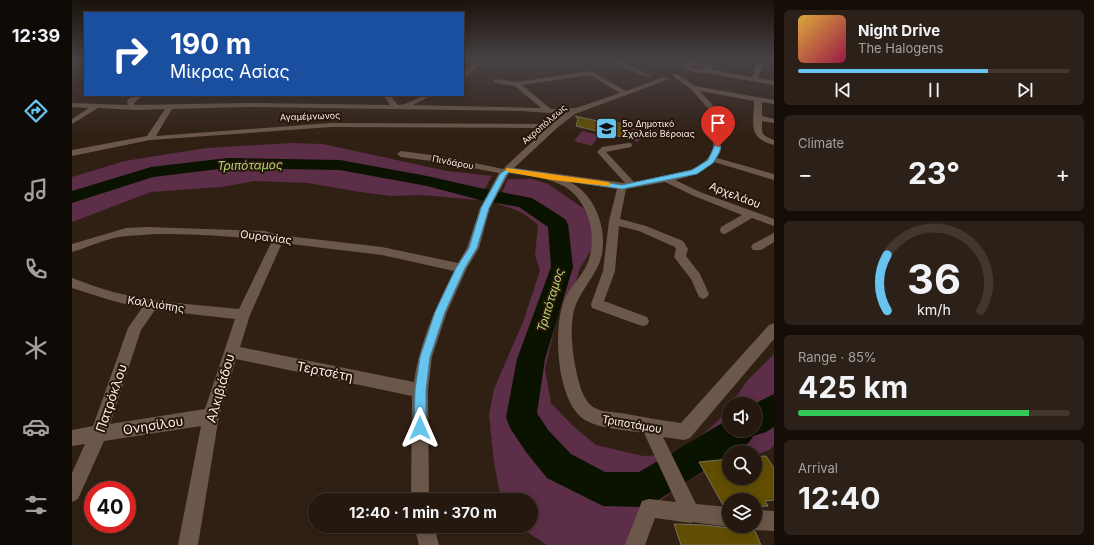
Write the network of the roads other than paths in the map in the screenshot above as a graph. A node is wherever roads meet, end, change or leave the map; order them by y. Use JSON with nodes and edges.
{"nodes":[{"id":1,"x":519,"y":85,"type":"edge"},
{"id":2,"x":612,"y":85,"type":"edge"},
{"id":3,"x":640,"y":85,"type":"edge"},
{"id":4,"x":687,"y":85,"type":"edge"},
{"id":5,"x":693,"y":88,"type":"junction"},
{"id":6,"x":625,"y":93,"type":"junction"},
{"id":7,"x":139,"y":96,"type":"edge"},
{"id":8,"x":253,"y":96,"type":"edge"},
{"id":9,"x":387,"y":96,"type":"edge"},
{"id":10,"x":427,"y":96,"type":"edge"},
{"id":11,"x":758,"y":100,"type":"junction"},
{"id":12,"x":774,"y":102,"type":"edge"},
{"id":13,"x":248,"y":105,"type":"junction"},
{"id":14,"x":73,"y":106,"type":"edge"},
{"id":15,"x":95,"y":107,"type":"junction"},
{"id":16,"x":170,"y":107,"type":"junction"},
{"id":17,"x":405,"y":107,"type":"junction"},
{"id":18,"x":137,"y":108,"type":"junction"},
{"id":19,"x":394,"y":109,"type":"junction"},
{"id":20,"x":576,"y":110,"type":"junction"},
{"id":21,"x":550,"y":114,"type":"junction"},
{"id":22,"x":759,"y":118,"type":"junction"},
{"id":23,"x":774,"y":121,"type":"edge"},
{"id":24,"x":72,"y":122,"type":"edge"},
{"id":25,"x":558,"y":123,"type":"junction"},
{"id":26,"x":150,"y":138,"type":"junction"},
{"id":27,"x":774,"y":143,"type":"edge"},
{"id":28,"x":628,"y":145,"type":"dead end"},
{"id":29,"x":72,"y":154,"type":"edge"},
{"id":30,"x":401,"y":154,"type":"dead end"},
{"id":31,"x":712,"y":159,"type":"junction"},
{"id":32,"x":774,"y":166,"type":"edge"},
{"id":33,"x":505,"y":172,"type":"junction"},
{"id":34,"x":773,"y":177,"type":"edge"},
{"id":35,"x":552,"y":178,"type":"junction"},
{"id":36,"x":667,"y":179,"type":"junction"},
{"id":37,"x":627,"y":186,"type":"junction"},
{"id":38,"x":751,"y":214,"type":"junction"},
{"id":39,"x":614,"y":221,"type":"junction"},
{"id":40,"x":774,"y":223,"type":"edge"},
{"id":41,"x":725,"y":230,"type":"dead end"},
{"id":42,"x":774,"y":237,"type":"edge"},
{"id":43,"x":278,"y":239,"type":"junction"},
{"id":44,"x":757,"y":247,"type":"dead end"},
{"id":45,"x":72,"y":248,"type":"edge"},
{"id":46,"x":461,"y":268,"type":"junction"},
{"id":47,"x":72,"y":283,"type":"edge"},
{"id":48,"x":703,"y":294,"type":"dead end"},
{"id":49,"x":151,"y":305,"type":"junction"},
{"id":50,"x":243,"y":315,"type":"junction"},
{"id":51,"x":642,"y":321,"type":"dead end"},
{"id":52,"x":774,"y":329,"type":"edge"},
{"id":53,"x":230,"y":352,"type":"junction"},
{"id":54,"x":420,"y":390,"type":"junction"},
{"id":55,"x":211,"y":416,"type":"junction"},
{"id":56,"x":650,"y":427,"type":"junction"},
{"id":57,"x":99,"y":433,"type":"junction"},
{"id":58,"x":72,"y":438,"type":"edge"},
{"id":59,"x":72,"y":493,"type":"edge"},
{"id":60,"x":420,"y":493,"type":"edge"},
{"id":61,"x":691,"y":514,"type":"junction"},
{"id":62,"x":722,"y":516,"type":"edge"},
{"id":63,"x":762,"y":520,"type":"edge"},
{"id":64,"x":774,"y":521,"type":"edge"},
{"id":65,"x":426,"y":533,"type":"edge"},
{"id":66,"x":188,"y":545,"type":"edge"},
{"id":67,"x":429,"y":545,"type":"edge"},
{"id":68,"x":635,"y":545,"type":"edge"}],
"edges":[{"from":1,"to":21,"type":"street"},
{"from":2,"to":6,"type":"street"},
{"from":3,"to":6,"type":"street","name":"Ακροπόλεως"},
{"from":4,"to":5,"type":"street"},
{"from":5,"to":11,"type":"street"},
{"from":5,"to":31,"type":"street"},
{"from":6,"to":20,"type":"street","name":"Ακροπόλεως"},
{"from":7,"to":18,"type":"street"},
{"from":8,"to":13,"type":"street"},
{"from":9,"to":19,"type":"street"},
{"from":10,"to":17,"type":"street"},
{"from":11,"to":12,"type":"street"},
{"from":11,"to":22,"type":"street"},
{"from":13,"to":16,"type":"street"},
{"from":13,"to":19,"type":"street"},
{"from":14,"to":15,"type":"street"},
{"from":15,"to":18,"type":"street"},
{"from":15,"to":24,"type":"street"},
{"from":16,"to":18,"type":"street"},
{"from":16,"to":26,"type":"street"},
{"from":17,"to":19,"type":"street"},
{"from":17,"to":21,"type":"street"},
{"from":20,"to":21,"type":"street"},
{"from":20,"to":25,"type":"street","name":"Ακροπόλεως"},
{"from":21,"to":25,"type":"street"},
{"from":21,"to":25,"type":"street"},
{"from":22,"to":23,"type":"street"},
{"from":22,"to":27,"type":"street"},
{"from":25,"to":26,"type":"street","name":"Αγαμέμνωνος"},
{"from":25,"to":33,"type":"street","name":"Ακροπόλεως"},
{"from":26,"to":29,"type":"street","name":"Αγαμέμνωνος"},
{"from":28,"to":37,"type":"street"},
{"from":30,"to":33,"type":"street","name":"Πινδάρου"},
{"from":31,"to":34,"type":"street"},
{"from":31,"to":36,"type":"street"},
{"from":32,"to":34,"type":"street"},
{"from":33,"to":35,"type":"street","name":"Πινδάρου"},
{"from":33,"to":46,"type":"street","name":"Ακροπόλεως"},
{"from":35,"to":37,"type":"street"},
{"from":35,"to":56,"type":"street","name":"Τριποτάμου"},
{"from":36,"to":37,"type":"street"},
{"from":36,"to":38,"type":"street","name":"Αρχελάου"},
{"from":37,"to":39,"type":"street"},
{"from":38,"to":40,"type":"street","name":"Αρχελάου"},
{"from":38,"to":41,"type":"street"},
{"from":39,"to":48,"type":"street"},
{"from":39,"to":51,"type":"street"},
{"from":42,"to":44,"type":"street"},
{"from":43,"to":45,"type":"street","name":"Ουρανίας"},
{"from":43,"to":46,"type":"street","name":"Ουρανίας"},
{"from":43,"to":50,"type":"street","name":"Αλκιβιάδου"},
{"from":46,"to":54,"type":"street","name":"Ακροπόλεως"},
{"from":47,"to":49,"type":"street","name":"Καλλιόπης"},
{"from":49,"to":50,"type":"street","name":"Καλλιόπης"},
{"from":49,"to":57,"type":"street","name":"Πατρόκλου"},
{"from":50,"to":53,"type":"street","name":"Αλκιβιάδου"},
{"from":52,"to":56,"type":"street","name":"Τριποτάμου"},
{"from":53,"to":54,"type":"street","name":"Τερτσέτη"},
{"from":53,"to":55,"type":"street","name":"Αλκιβιάδου"},
{"from":54,"to":60,"type":"street","name":"Ακροπόλεως"},
{"from":55,"to":57,"type":"street","name":"Ονησίλου"},
{"from":55,"to":66,"type":"street","name":"Αλκιβιάδου"},
{"from":56,"to":61,"type":"street"},
{"from":57,"to":58,"type":"street","name":"Ονησίλου"},
{"from":57,"to":59,"type":"street","name":"Πατρόκλου"},
{"from":61,"to":62,"type":"street"},
{"from":61,"to":68,"type":"street"},
{"from":63,"to":64,"type":"street"},
{"from":65,"to":67,"type":"street"}]}
